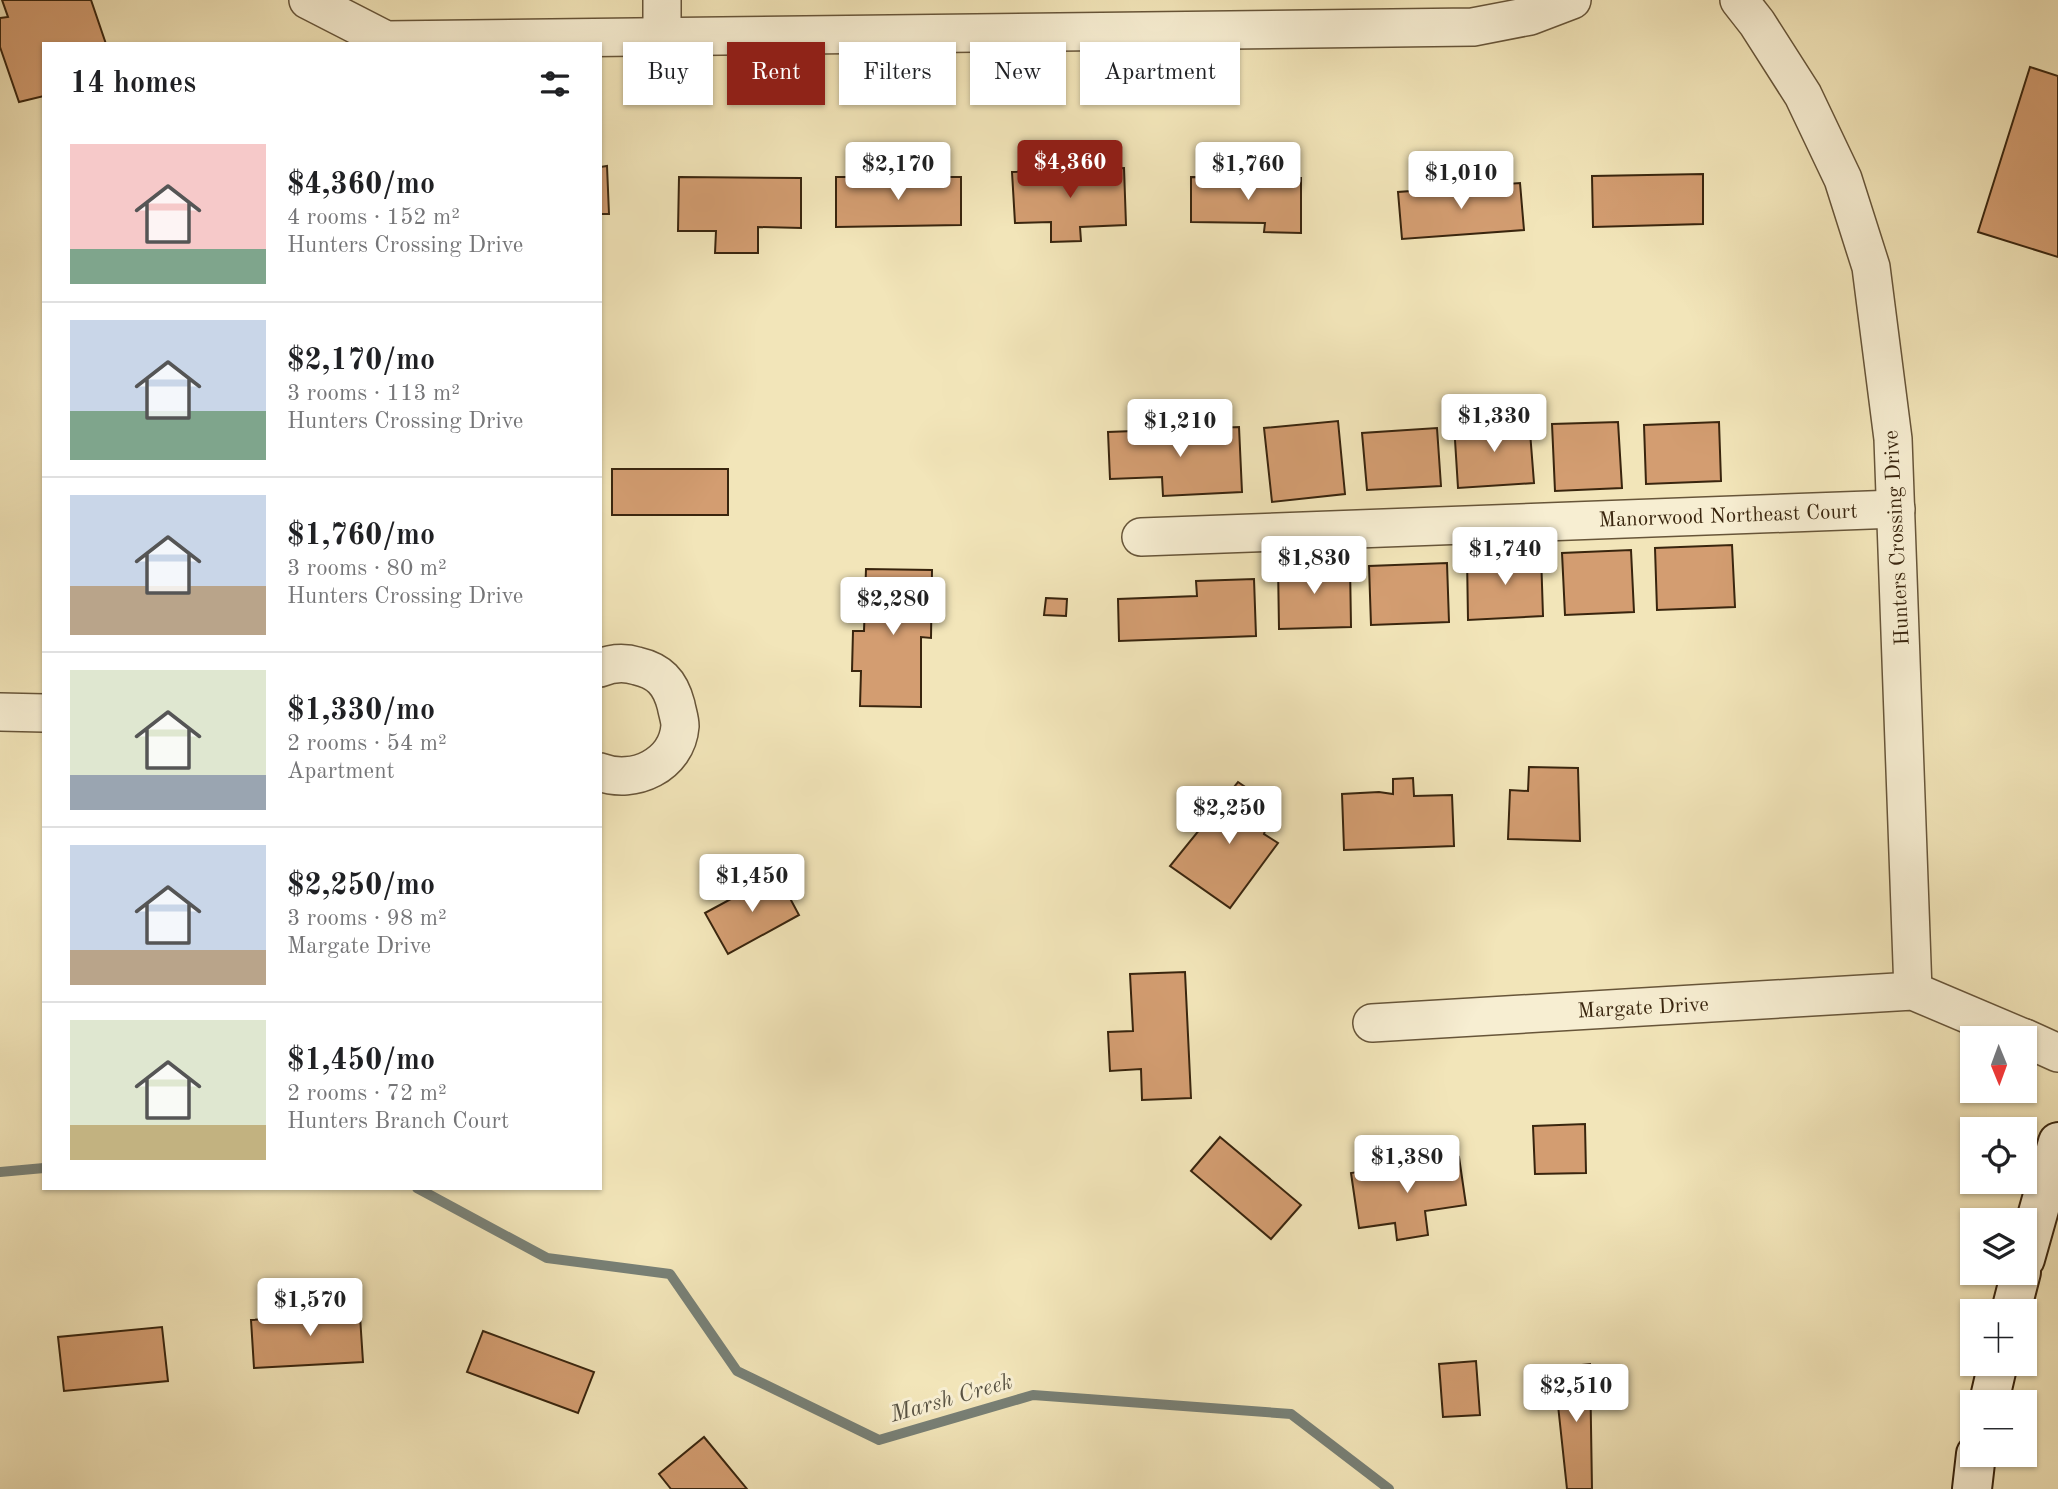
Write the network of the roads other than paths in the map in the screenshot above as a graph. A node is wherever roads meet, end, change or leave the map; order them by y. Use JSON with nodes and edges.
{"nodes":[{"id":1,"x":308,"y":0,"type":"edge"},
{"id":2,"x":662,"y":0,"type":"edge"},
{"id":3,"x":1572,"y":0,"type":"edge"},
{"id":4,"x":1739,"y":0,"type":"edge"},
{"id":5,"x":662,"y":37,"type":"junction"},
{"id":6,"x":1896,"y":509,"type":"junction"},
{"id":7,"x":1141,"y":537,"type":"dead end"},
{"id":8,"x":602,"y":667,"type":"edge"},
{"id":9,"x":0,"y":712,"type":"edge"},
{"id":10,"x":42,"y":713,"type":"edge"},
{"id":11,"x":602,"y":773,"type":"edge"},
{"id":12,"x":1913,"y":990,"type":"junction"},
{"id":13,"x":1372,"y":1023,"type":"dead end"},
{"id":14,"x":1996,"y":1026,"type":"edge"},
{"id":15,"x":2037,"y":1043,"type":"edge"},
{"id":16,"x":2058,"y":1052,"type":"edge"},
{"id":17,"x":2058,"y":1142,"type":"edge"},
{"id":18,"x":2037,"y":1216,"type":"edge"},
{"id":19,"x":1975,"y":1467,"type":"edge"},
{"id":20,"x":1972,"y":1489,"type":"edge"}],
"edges":[{"from":1,"to":5,"type":"street"},
{"from":2,"to":5,"type":"street"},
{"from":3,"to":5,"type":"street"},
{"from":4,"to":6,"type":"street","name":"Hunters Crossing Drive"},
{"from":6,"to":7,"type":"street","name":"Manorwood Northeast Court"},
{"from":6,"to":12,"type":"street","name":"Hunters Crossing Drive"},
{"from":8,"to":11,"type":"street"},
{"from":9,"to":10,"type":"street"},
{"from":12,"to":13,"type":"street","name":"Margate Drive"},
{"from":12,"to":14,"type":"street"},
{"from":15,"to":16,"type":"street"},
{"from":17,"to":18,"type":"street"},
{"from":19,"to":20,"type":"street"}]}
